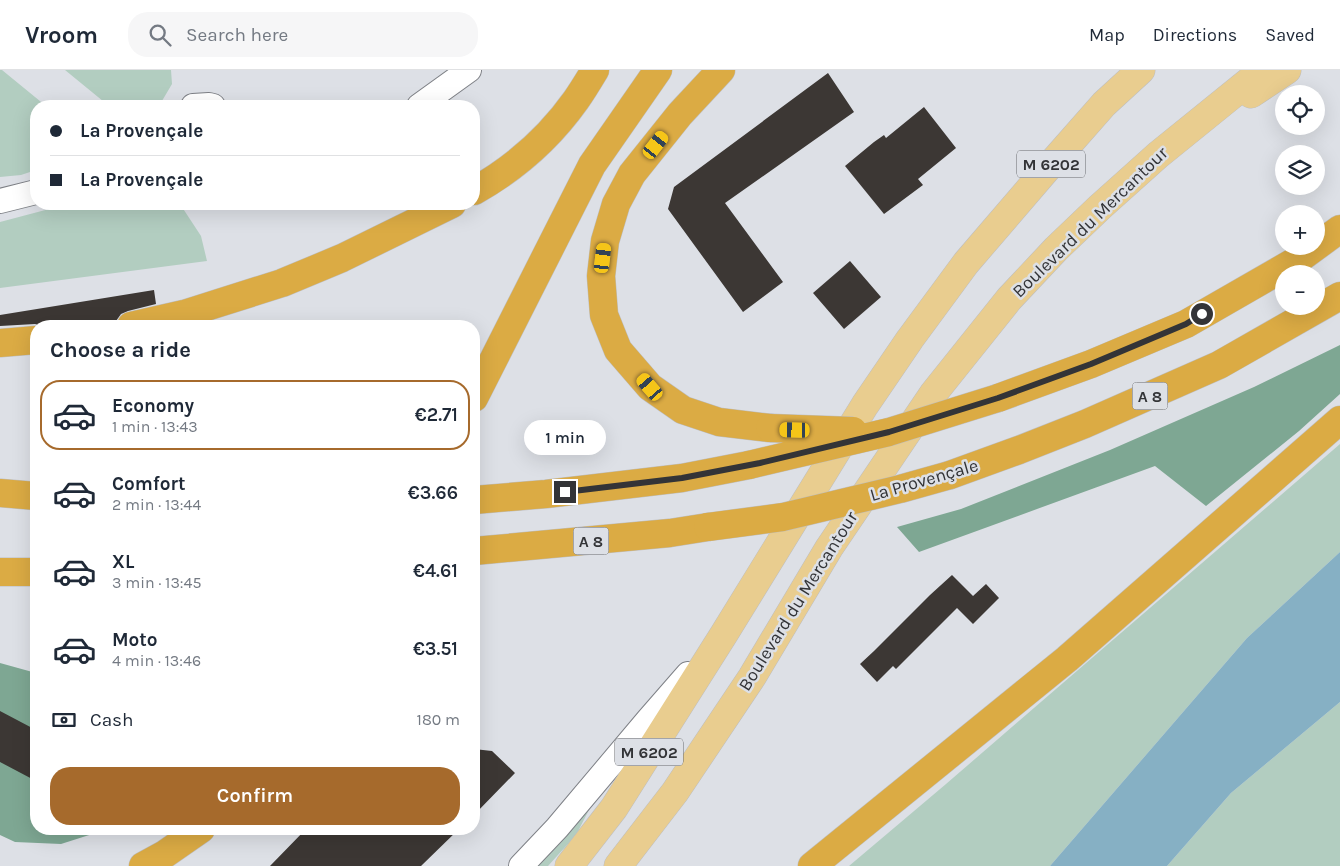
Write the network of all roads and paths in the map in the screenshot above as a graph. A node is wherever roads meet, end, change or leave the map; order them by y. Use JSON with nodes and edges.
{"nodes":[{"id":1,"x":469,"y":70,"type":"edge"},
{"id":2,"x":595,"y":70,"type":"edge"},
{"id":3,"x":658,"y":70,"type":"edge"},
{"id":4,"x":721,"y":70,"type":"edge"},
{"id":5,"x":1140,"y":70,"type":"edge"},
{"id":6,"x":1263,"y":70,"type":"edge"},
{"id":7,"x":1288,"y":70,"type":"edge"},
{"id":8,"x":428,"y":100,"type":"edge"},
{"id":9,"x":1158,"y":155,"type":"junction"},
{"id":10,"x":480,"y":187,"type":"edge"},
{"id":11,"x":30,"y":194,"type":"edge"},
{"id":12,"x":0,"y":201,"type":"edge"},
{"id":13,"x":440,"y":210,"type":"edge"},
{"id":14,"x":1340,"y":229,"type":"edge"},
{"id":15,"x":1340,"y":296,"type":"edge"},
{"id":16,"x":158,"y":320,"type":"edge"},
{"id":17,"x":30,"y":340,"type":"edge"},
{"id":18,"x":0,"y":343,"type":"edge"},
{"id":19,"x":480,"y":386,"type":"edge"},
{"id":20,"x":1340,"y":420,"type":"edge"},
{"id":21,"x":889,"y":432,"type":"junction"},
{"id":22,"x":0,"y":493,"type":"edge"},
{"id":23,"x":30,"y":496,"type":"edge"},
{"id":24,"x":480,"y":500,"type":"edge"},
{"id":25,"x":480,"y":550,"type":"edge"},
{"id":26,"x":0,"y":572,"type":"edge"},
{"id":27,"x":30,"y":572,"type":"edge"},
{"id":28,"x":724,"y":634,"type":"junction"},
{"id":29,"x":192,"y":835,"type":"edge"},
{"id":30,"x":143,"y":866,"type":"edge"},
{"id":31,"x":521,"y":866,"type":"edge"},
{"id":32,"x":569,"y":866,"type":"edge"},
{"id":33,"x":618,"y":866,"type":"edge"},
{"id":34,"x":812,"y":866,"type":"edge"}],
"edges":[{"from":1,"to":8,"type":"street"},
{"from":2,"to":10,"type":"highway"},
{"from":3,"to":19,"type":"highway"},
{"from":4,"to":21,"type":"highway","bridge":true},
{"from":5,"to":28,"type":"main road","number":"M 6202"},
{"from":6,"to":9,"type":"main road","name":"Boulevard du Mercantour","number":"M 6202"},
{"from":7,"to":9,"type":"main road","number":"M 6202"},
{"from":9,"to":33,"type":"main road","name":"Boulevard du Mercantour","number":"M 6202"},
{"from":11,"to":12,"type":"street"},
{"from":13,"to":16,"type":"highway"},
{"from":14,"to":21,"type":"highway","bridge":true},
{"from":15,"to":25,"type":"highway","name":"La Provençale","number":"A 8","bridge":true},
{"from":17,"to":18,"type":"highway"},
{"from":20,"to":34,"type":"highway"},
{"from":21,"to":24,"type":"highway","bridge":true},
{"from":22,"to":23,"type":"highway"},
{"from":26,"to":27,"type":"highway"},
{"from":28,"to":31,"type":"street"},
{"from":28,"to":32,"type":"main road","number":"M 6202"},
{"from":29,"to":30,"type":"highway"}]}
